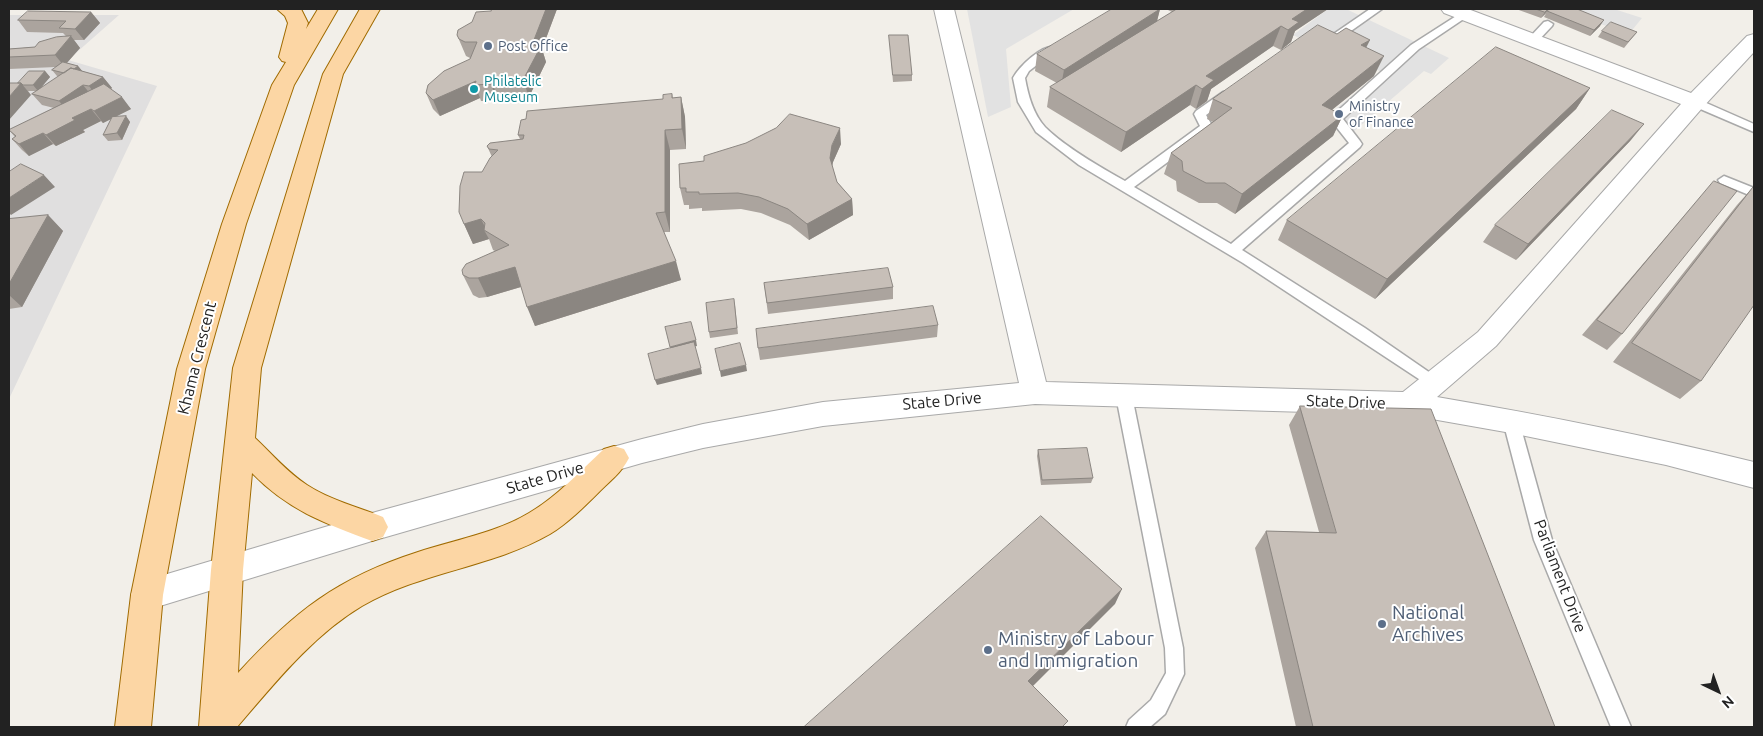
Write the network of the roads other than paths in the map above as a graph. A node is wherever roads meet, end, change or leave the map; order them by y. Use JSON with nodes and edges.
{"nodes":[{"id":1,"x":287,"y":9,"type":"edge"},
{"id":2,"x":328,"y":9,"type":"edge"},
{"id":3,"x":370,"y":9,"type":"edge"},
{"id":4,"x":944,"y":9,"type":"edge"},
{"id":5,"x":1377,"y":9,"type":"edge"},
{"id":6,"x":1457,"y":11,"type":"edge"},
{"id":7,"x":1548,"y":24,"type":"dead end"},
{"id":8,"x":1320,"y":35,"type":"edge"},
{"id":9,"x":1533,"y":40,"type":"junction"},
{"id":10,"x":1754,"y":40,"type":"edge"},
{"id":11,"x":1065,"y":42,"type":"edge"},
{"id":12,"x":283,"y":85,"type":"junction"},
{"id":13,"x":1240,"y":86,"type":"edge"},
{"id":14,"x":1695,"y":102,"type":"junction"},
{"id":15,"x":1754,"y":128,"type":"edge"},
{"id":16,"x":1724,"y":180,"type":"dead end"},
{"id":17,"x":1125,"y":187,"type":"junction"},
{"id":18,"x":1754,"y":193,"type":"edge"},
{"id":19,"x":1232,"y":251,"type":"junction"},
{"id":20,"x":1434,"y":383,"type":"junction"},
{"id":21,"x":1035,"y":392,"type":"junction"},
{"id":22,"x":1124,"y":396,"type":"junction"},
{"id":23,"x":1409,"y":404,"type":"junction"},
{"id":24,"x":1511,"y":421,"type":"junction"},
{"id":25,"x":239,"y":441,"type":"junction"},
{"id":26,"x":614,"y":458,"type":"junction"},
{"id":27,"x":1754,"y":475,"type":"edge"},
{"id":28,"x":372,"y":527,"type":"junction"},
{"id":29,"x":227,"y":570,"type":"junction"},
{"id":30,"x":147,"y":595,"type":"junction"},
{"id":31,"x":217,"y":725,"type":"edge"},
{"id":32,"x":133,"y":727,"type":"edge"},
{"id":33,"x":1136,"y":727,"type":"edge"},
{"id":34,"x":1621,"y":727,"type":"edge"}],
"edges":[{"from":1,"to":12,"type":"main road"},
{"from":2,"to":12,"type":"main road","name":"Khama Crescent"},
{"from":3,"to":25,"type":"main road"},
{"from":4,"to":21,"type":"street"},
{"from":5,"to":8,"type":"lane"},
{"from":6,"to":9,"type":"street"},
{"from":6,"to":19,"type":"lane"},
{"from":7,"to":9,"type":"lane"},
{"from":9,"to":14,"type":"street"},
{"from":10,"to":14,"type":"street"},
{"from":11,"to":17,"type":"lane"},
{"from":12,"to":30,"type":"main road","name":"Khama Crescent"},
{"from":13,"to":17,"type":"lane"},
{"from":14,"to":15,"type":"lane"},
{"from":14,"to":20,"type":"street"},
{"from":16,"to":18,"type":"lane"},
{"from":17,"to":19,"type":"lane"},
{"from":19,"to":20,"type":"lane"},
{"from":20,"to":23,"type":"street"},
{"from":21,"to":22,"type":"street","name":"State Drive"},
{"from":21,"to":26,"type":"street","name":"State Drive"},
{"from":22,"to":23,"type":"street","name":"State Drive"},
{"from":22,"to":33,"type":"lane"},
{"from":23,"to":24,"type":"street","name":"State Drive"},
{"from":24,"to":27,"type":"street","name":"State Drive"},
{"from":24,"to":34,"type":"lane","name":"Parliament Drive"},
{"from":25,"to":28,"type":"main road"},
{"from":25,"to":29,"type":"main road"},
{"from":26,"to":28,"type":"street","name":"State Drive"},
{"from":26,"to":31,"type":"main road"},
{"from":28,"to":29,"type":"street","name":"State Drive"},
{"from":29,"to":30,"type":"street","name":"State Drive"},
{"from":29,"to":31,"type":"main road"},
{"from":30,"to":32,"type":"main road","name":"Khama Crescent"}]}
